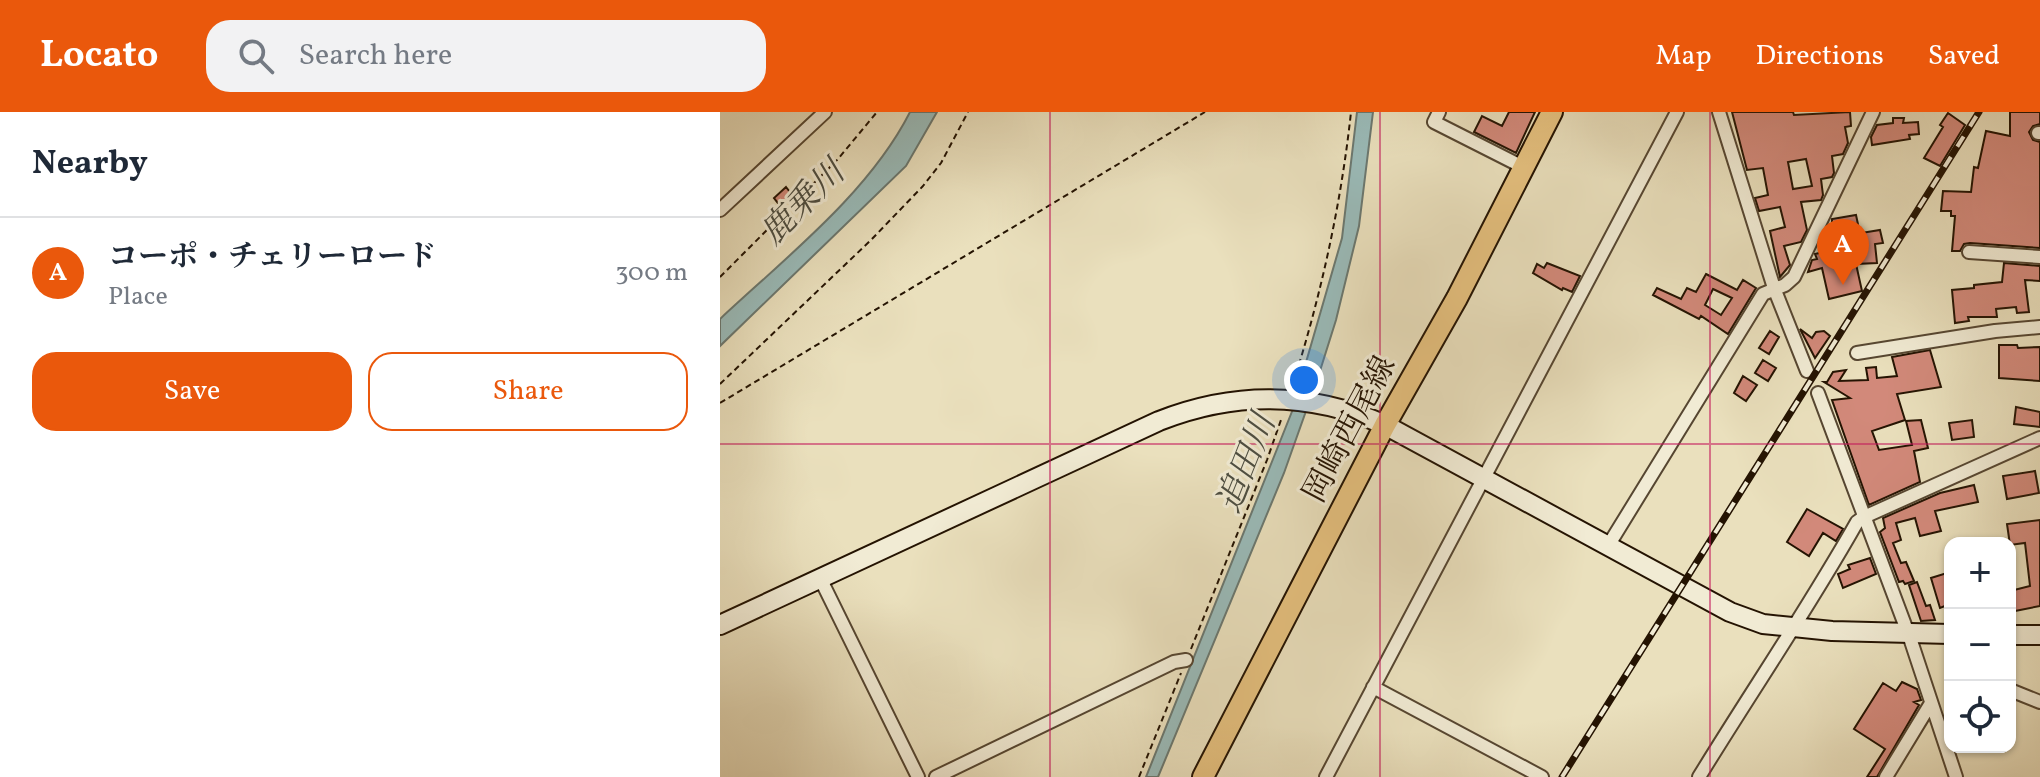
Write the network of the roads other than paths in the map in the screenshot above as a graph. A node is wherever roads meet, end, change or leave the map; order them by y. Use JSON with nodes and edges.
{"nodes":[{"id":1,"x":825,"y":112,"type":"edge"},
{"id":2,"x":1439,"y":112,"type":"edge"},
{"id":3,"x":1552,"y":112,"type":"edge"},
{"id":4,"x":1677,"y":112,"type":"edge"},
{"id":5,"x":1719,"y":112,"type":"edge"},
{"id":6,"x":1873,"y":112,"type":"edge"},
{"id":7,"x":1523,"y":167,"type":"junction"},
{"id":8,"x":720,"y":210,"type":"edge"},
{"id":9,"x":1969,"y":252,"type":"dead end"},
{"id":10,"x":2040,"y":257,"type":"edge"},
{"id":11,"x":1774,"y":288,"type":"junction"},
{"id":12,"x":2040,"y":327,"type":"edge"},
{"id":13,"x":1857,"y":353,"type":"dead end"},
{"id":14,"x":1807,"y":371,"type":"dead end"},
{"id":15,"x":1818,"y":393,"type":"dead end"},
{"id":16,"x":1385,"y":425,"type":"junction"},
{"id":17,"x":2040,"y":438,"type":"edge"},
{"id":18,"x":1483,"y":479,"type":"junction"},
{"id":19,"x":1864,"y":517,"type":"junction"},
{"id":20,"x":1608,"y":546,"type":"junction"},
{"id":21,"x":820,"y":578,"type":"junction"},
{"id":22,"x":720,"y":625,"type":"edge"},
{"id":23,"x":1792,"y":628,"type":"junction"},
{"id":24,"x":1907,"y":633,"type":"junction"},
{"id":25,"x":1944,"y":634,"type":"edge"},
{"id":26,"x":2016,"y":635,"type":"edge"},
{"id":27,"x":2040,"y":635,"type":"edge"},
{"id":28,"x":1186,"y":660,"type":"road end"},
{"id":29,"x":1373,"y":687,"type":"junction"},
{"id":30,"x":2016,"y":692,"type":"edge"},
{"id":31,"x":2040,"y":702,"type":"edge"},
{"id":32,"x":1931,"y":703,"type":"junction"},
{"id":33,"x":918,"y":777,"type":"edge"},
{"id":34,"x":936,"y":777,"type":"edge"},
{"id":35,"x":1203,"y":777,"type":"edge"},
{"id":36,"x":1326,"y":777,"type":"edge"},
{"id":37,"x":1542,"y":777,"type":"edge"},
{"id":38,"x":1699,"y":777,"type":"edge"},
{"id":39,"x":1886,"y":777,"type":"edge"},
{"id":40,"x":1956,"y":777,"type":"edge"}],
"edges":[{"from":1,"to":8,"type":"street"},
{"from":2,"to":7,"type":"street"},
{"from":3,"to":7,"type":"main road","name":"岡崎西尾線"},
{"from":4,"to":18,"type":"street"},
{"from":5,"to":11,"type":"street"},
{"from":6,"to":11,"type":"street"},
{"from":7,"to":16,"type":"main road","name":"岡崎西尾線"},
{"from":9,"to":10,"type":"street"},
{"from":11,"to":14,"type":"street"},
{"from":11,"to":20,"type":"street"},
{"from":12,"to":13,"type":"street"},
{"from":15,"to":19,"type":"street"},
{"from":16,"to":18,"type":"street"},
{"from":16,"to":21,"type":"street"},
{"from":16,"to":35,"type":"main road","name":"岡崎西尾線"},
{"from":17,"to":19,"type":"street"},
{"from":18,"to":20,"type":"street"},
{"from":18,"to":29,"type":"street"},
{"from":19,"to":23,"type":"street"},
{"from":19,"to":24,"type":"street"},
{"from":20,"to":23,"type":"street"},
{"from":21,"to":22,"type":"street"},
{"from":21,"to":33,"type":"street"},
{"from":23,"to":24,"type":"street"},
{"from":23,"to":38,"type":"street"},
{"from":24,"to":25,"type":"street"},
{"from":24,"to":32,"type":"street"},
{"from":26,"to":27,"type":"street"},
{"from":28,"to":34,"type":"street"},
{"from":29,"to":36,"type":"street"},
{"from":29,"to":37,"type":"street"},
{"from":30,"to":31,"type":"street"},
{"from":32,"to":39,"type":"street"},
{"from":32,"to":40,"type":"street"}]}
